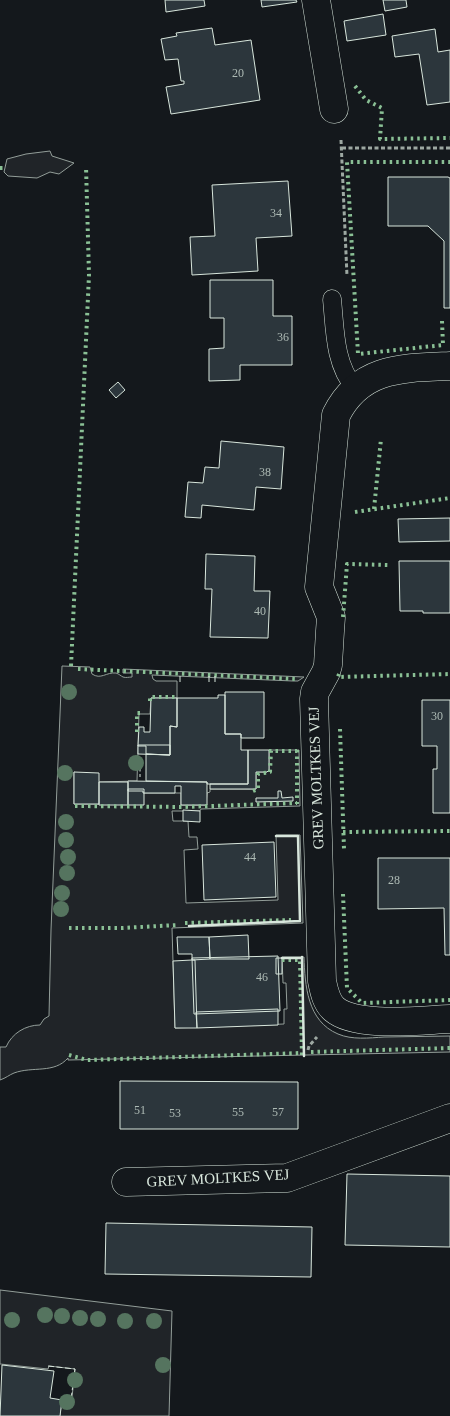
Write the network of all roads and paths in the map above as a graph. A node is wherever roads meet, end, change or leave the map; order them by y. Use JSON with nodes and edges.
{"nodes":[{"id":1,"x":316,"y":0,"type":"edge"},
{"id":2,"x":337,"y":121,"type":"joint"},
{"id":3,"x":342,"y":148,"type":"junction"},
{"id":4,"x":450,"y":148,"type":"edge"},
{"id":5,"x":347,"y":284,"type":"dead end"},
{"id":6,"x":332,"y":299,"type":"dead end"},
{"id":7,"x":450,"y":366,"type":"edge"},
{"id":8,"x":355,"y":388,"type":"junction"},
{"id":9,"x":450,"y":1019,"type":"edge"},
{"id":10,"x":450,"y":1118,"type":"edge"},
{"id":11,"x":126,"y":1182,"type":"dead end"}],
"edges":[{"from":1,"to":2,"type":"street"},
{"from":2,"to":3,"type":"path"},
{"from":3,"to":4,"type":"path"},
{"from":3,"to":5,"type":"path"},
{"from":6,"to":8,"type":"lane"},
{"from":7,"to":8,"type":"street","name":"GREV MOLTKES VEJ"},
{"from":8,"to":9,"type":"street","name":"GREV MOLTKES VEJ"},
{"from":10,"to":11,"type":"street","name":"GREV MOLTKES VEJ"}]}
